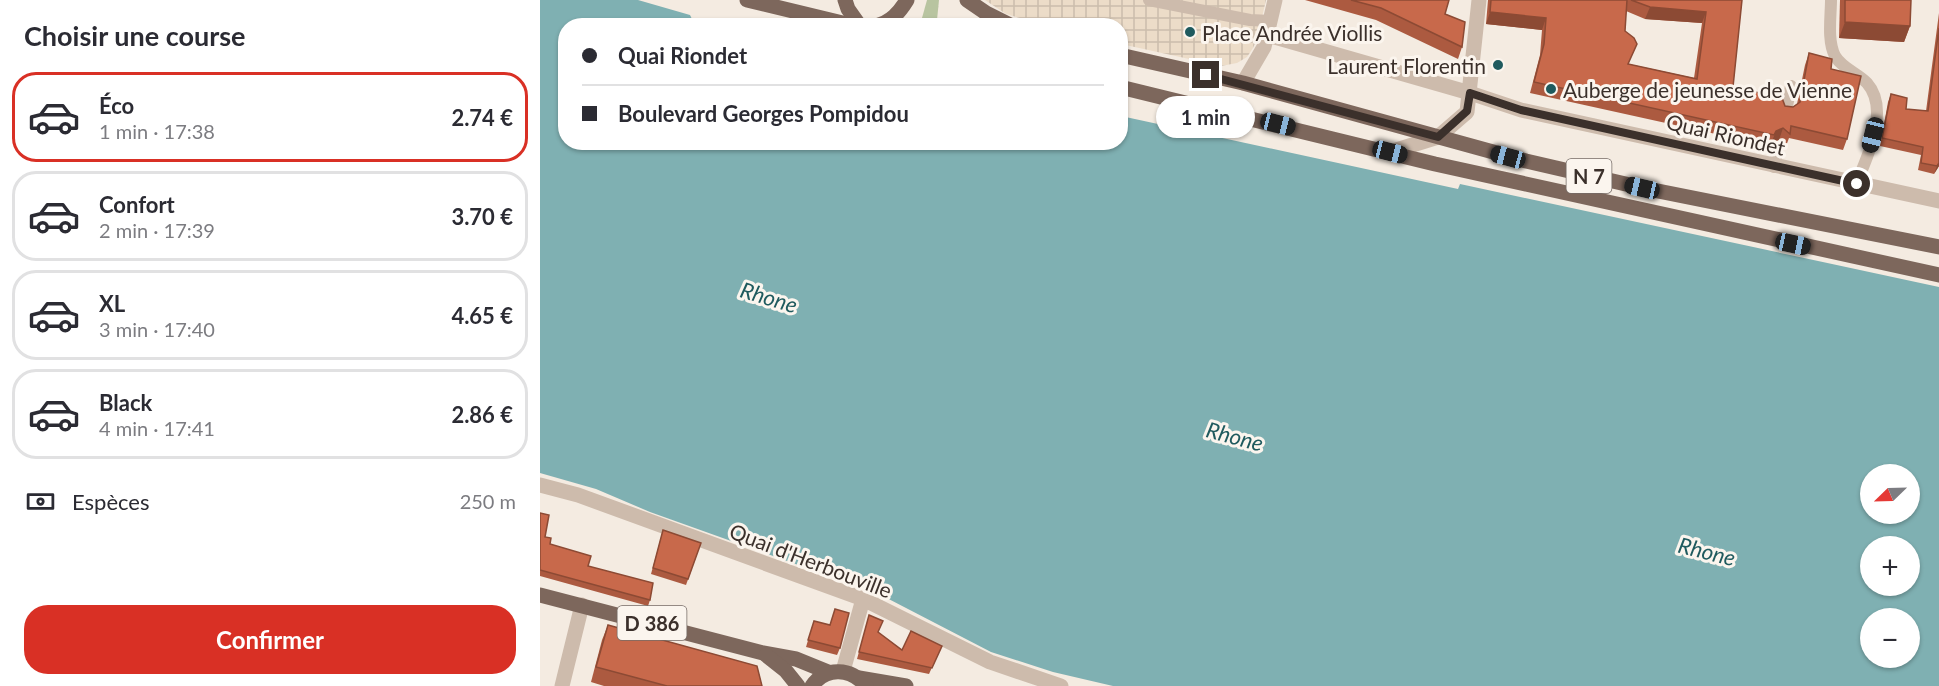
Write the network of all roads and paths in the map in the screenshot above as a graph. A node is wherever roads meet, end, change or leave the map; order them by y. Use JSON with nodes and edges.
{"nodes":[{"id":1,"x":747,"y":0,"type":"edge"},
{"id":2,"x":845,"y":0,"type":"edge"},
{"id":3,"x":907,"y":0,"type":"edge"},
{"id":4,"x":967,"y":0,"type":"edge"},
{"id":5,"x":1149,"y":0,"type":"edge"},
{"id":6,"x":1275,"y":0,"type":"edge"},
{"id":7,"x":1479,"y":0,"type":"edge"},
{"id":8,"x":1831,"y":0,"type":"edge"},
{"id":9,"x":822,"y":18,"type":"edge"},
{"id":10,"x":854,"y":18,"type":"edge"},
{"id":11,"x":892,"y":18,"type":"edge"},
{"id":12,"x":996,"y":18,"type":"edge"},
{"id":13,"x":1269,"y":28,"type":"junction"},
{"id":14,"x":1128,"y":57,"type":"edge"},
{"id":15,"x":1243,"y":83,"type":"junction"},
{"id":16,"x":1791,"y":86,"type":"dead end"},
{"id":17,"x":1128,"y":89,"type":"edge"},
{"id":18,"x":1470,"y":93,"type":"junction"},
{"id":19,"x":1786,"y":111,"type":"edge"},
{"id":20,"x":1438,"y":137,"type":"junction"},
{"id":21,"x":1778,"y":148,"type":"edge"},
{"id":22,"x":1390,"y":152,"type":"junction"},
{"id":23,"x":1774,"y":167,"type":"junction"},
{"id":24,"x":1857,"y":184,"type":"junction"},
{"id":25,"x":1939,"y":201,"type":"edge"},
{"id":26,"x":1939,"y":247,"type":"edge"},
{"id":27,"x":1939,"y":275,"type":"edge"},
{"id":28,"x":540,"y":485,"type":"edge"},
{"id":29,"x":540,"y":595,"type":"edge"},
{"id":30,"x":863,"y":600,"type":"junction"},
{"id":31,"x":582,"y":605,"type":"junction"},
{"id":32,"x":763,"y":653,"type":"junction"},
{"id":33,"x":836,"y":672,"type":"junction"},
{"id":34,"x":862,"y":682,"type":"edge"},
{"id":35,"x":562,"y":686,"type":"edge"},
{"id":36,"x":798,"y":686,"type":"edge"},
{"id":37,"x":812,"y":686,"type":"edge"},
{"id":38,"x":906,"y":686,"type":"edge"},
{"id":39,"x":1061,"y":686,"type":"edge"}],
"edges":[{"from":1,"to":9,"type":"main road"},
{"from":2,"to":10,"type":"main road"},
{"from":3,"to":11,"type":"main road"},
{"from":4,"to":12,"type":"main road"},
{"from":5,"to":13,"type":"lane"},
{"from":6,"to":13,"type":"street"},
{"from":7,"to":18,"type":"street"},
{"from":8,"to":24,"type":"lane"},
{"from":13,"to":15,"type":"street"},
{"from":13,"to":18,"type":"street","name":"Quai Riondet"},
{"from":14,"to":15,"type":"main road","number":"N 7"},
{"from":15,"to":20,"type":"main road","number":"N 7"},
{"from":16,"to":19,"type":"lane"},
{"from":17,"to":22,"type":"main road","number":"N 7"},
{"from":18,"to":20,"type":"street"},
{"from":18,"to":23,"type":"street","name":"Quai Riondet"},
{"from":20,"to":22,"type":"street"},
{"from":20,"to":26,"type":"main road","number":"N 7"},
{"from":21,"to":23,"type":"lane"},
{"from":22,"to":27,"type":"main road","number":"N 7"},
{"from":23,"to":24,"type":"street","name":"Quai Riondet"},
{"from":24,"to":25,"type":"street","name":"Quai Riondet"},
{"from":28,"to":30,"type":"street","name":"Quai d'Herbouville"},
{"from":29,"to":31,"type":"main road","number":"D 386"},
{"from":30,"to":33,"type":"street"},
{"from":30,"to":39,"type":"street","name":"Quai d'Herbouville"},
{"from":31,"to":32,"type":"main road","number":"D 386"},
{"from":31,"to":35,"type":"street"},
{"from":32,"to":33,"type":"main road","number":"D 386"},
{"from":32,"to":36,"type":"main road","number":"D 386"},
{"from":33,"to":34,"type":"main road"},
{"from":33,"to":37,"type":"main road"},
{"from":34,"to":38,"type":"main road"}]}
